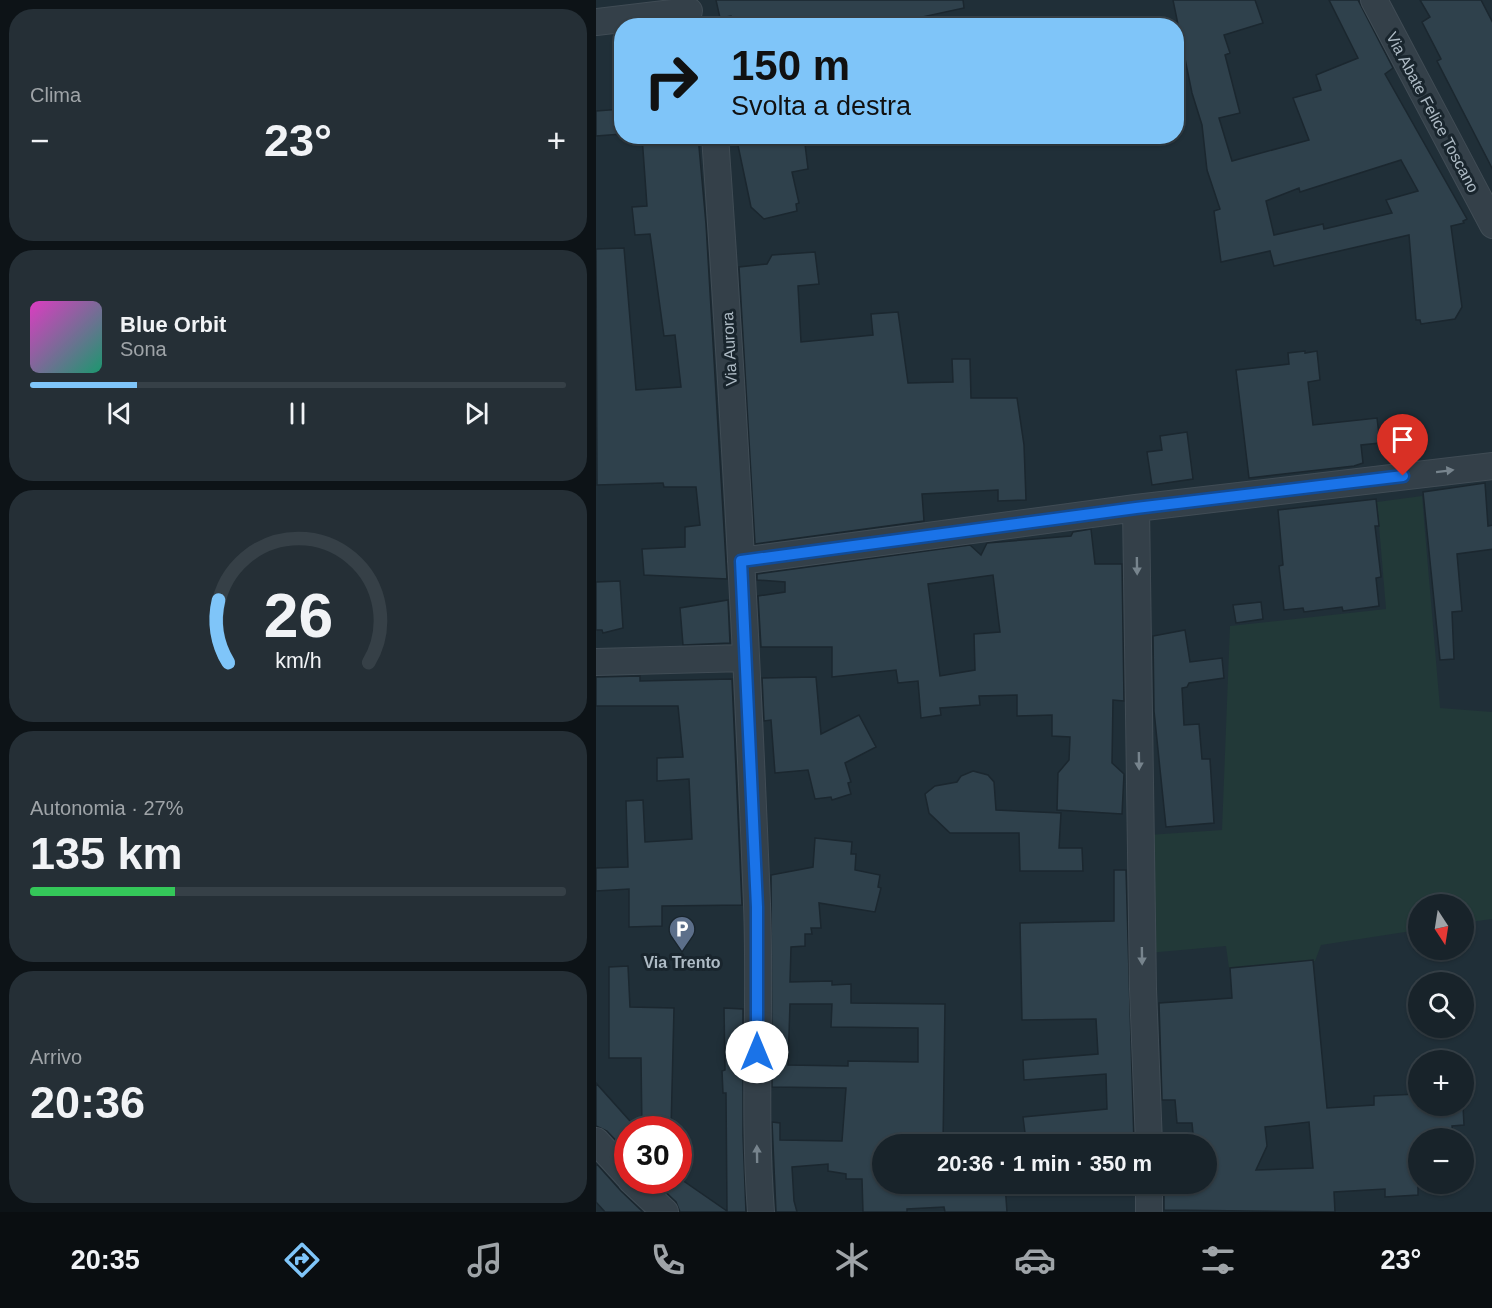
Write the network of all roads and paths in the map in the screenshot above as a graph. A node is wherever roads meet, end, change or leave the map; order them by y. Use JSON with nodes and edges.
{"nodes":[{"id":1,"x":1374,"y":0,"type":"edge"},
{"id":2,"x":689,"y":12,"type":"edge"},
{"id":3,"x":633,"y":18,"type":"edge"},
{"id":4,"x":614,"y":20,"type":"edge"},
{"id":5,"x":596,"y":22,"type":"edge"},
{"id":6,"x":715,"y":144,"type":"edge"},
{"id":7,"x":1493,"y":225,"type":"edge"},
{"id":8,"x":1493,"y":466,"type":"edge"},
{"id":9,"x":1136,"y":508,"type":"junction"},
{"id":10,"x":741,"y":561,"type":"junction"},
{"id":11,"x":745,"y":658,"type":"junction"},
{"id":12,"x":596,"y":662,"type":"edge"},
{"id":13,"x":1149,"y":1134,"type":"edge"},
{"id":14,"x":596,"y":1142,"type":"edge"},
{"id":15,"x":614,"y":1161,"type":"edge"},
{"id":16,"x":646,"y":1194,"type":"edge"},
{"id":17,"x":1149,"y":1194,"type":"edge"},
{"id":18,"x":665,"y":1212,"type":"edge"},
{"id":19,"x":761,"y":1212,"type":"edge"},
{"id":20,"x":1149,"y":1212,"type":"edge"}],
"edges":[{"from":1,"to":7,"type":"street","name":"Via Abate Felice Toscano"},
{"from":2,"to":3,"type":"street"},
{"from":4,"to":5,"type":"street"},
{"from":6,"to":10,"type":"street","name":"Via Aurora"},
{"from":9,"to":8,"type":"street","one_way":true},
{"from":9,"to":10,"type":"street"},
{"from":9,"to":13,"type":"street","one_way":true},
{"from":10,"to":11,"type":"street"},
{"from":11,"to":12,"type":"street"},
{"from":19,"to":11,"type":"street","one_way":true},
{"from":14,"to":15,"type":"street"},
{"from":16,"to":18,"type":"street"},
{"from":17,"to":20,"type":"street"}]}
